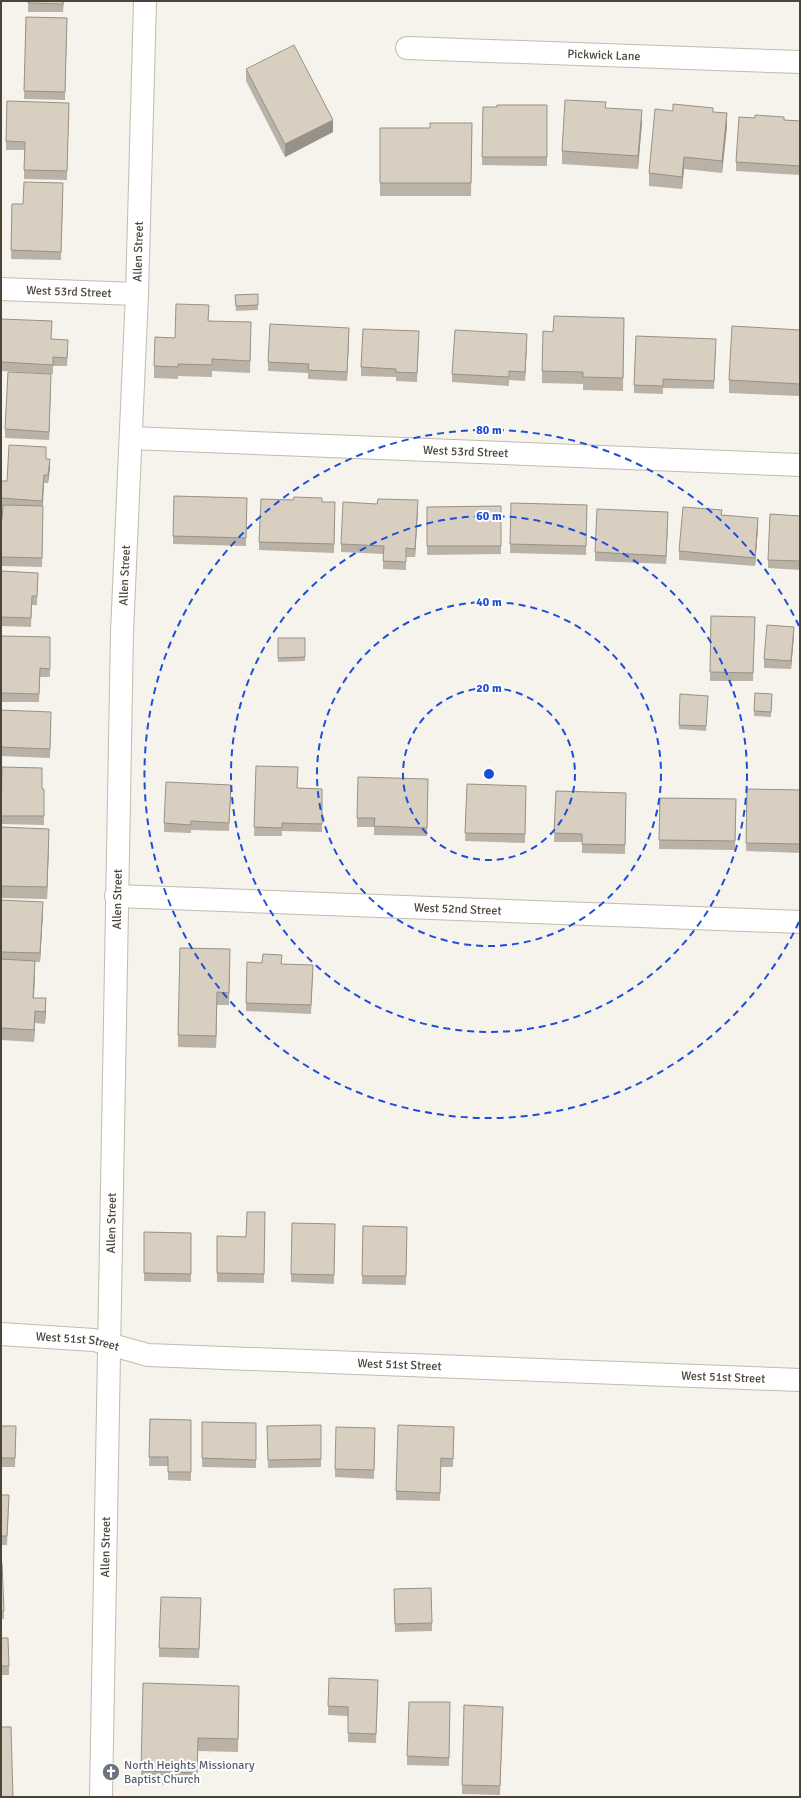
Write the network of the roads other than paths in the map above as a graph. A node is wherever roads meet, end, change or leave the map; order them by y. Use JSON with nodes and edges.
{"nodes":[{"id":1,"x":145,"y":1,"type":"edge"},
{"id":2,"x":407,"y":48,"type":"dead end"},
{"id":3,"x":800,"y":62,"type":"edge"},
{"id":4,"x":1,"y":289,"type":"edge"},
{"id":5,"x":137,"y":294,"type":"junction"},
{"id":6,"x":131,"y":438,"type":"junction"},
{"id":7,"x":800,"y":465,"type":"edge"},
{"id":8,"x":116,"y":896,"type":"junction"},
{"id":9,"x":800,"y":922,"type":"edge"},
{"id":10,"x":1,"y":1334,"type":"edge"},
{"id":11,"x":109,"y":1344,"type":"junction"},
{"id":12,"x":800,"y":1380,"type":"edge"},
{"id":13,"x":101,"y":1797,"type":"edge"}],
"edges":[{"from":1,"to":5,"type":"street","name":"Allen Street"},
{"from":2,"to":3,"type":"street","name":"Pickwick Lane"},
{"from":4,"to":5,"type":"street","name":"West 53rd Street"},
{"from":5,"to":6,"type":"street","name":"Allen Street"},
{"from":6,"to":7,"type":"street","name":"West 53rd Street"},
{"from":6,"to":8,"type":"street","name":"Allen Street"},
{"from":8,"to":9,"type":"street","name":"West 52nd Street"},
{"from":8,"to":11,"type":"street","name":"Allen Street"},
{"from":10,"to":11,"type":"street","name":"West 51st Street"},
{"from":11,"to":12,"type":"street","name":"West 51st Street"},
{"from":11,"to":13,"type":"street","name":"Allen Street"}]}
